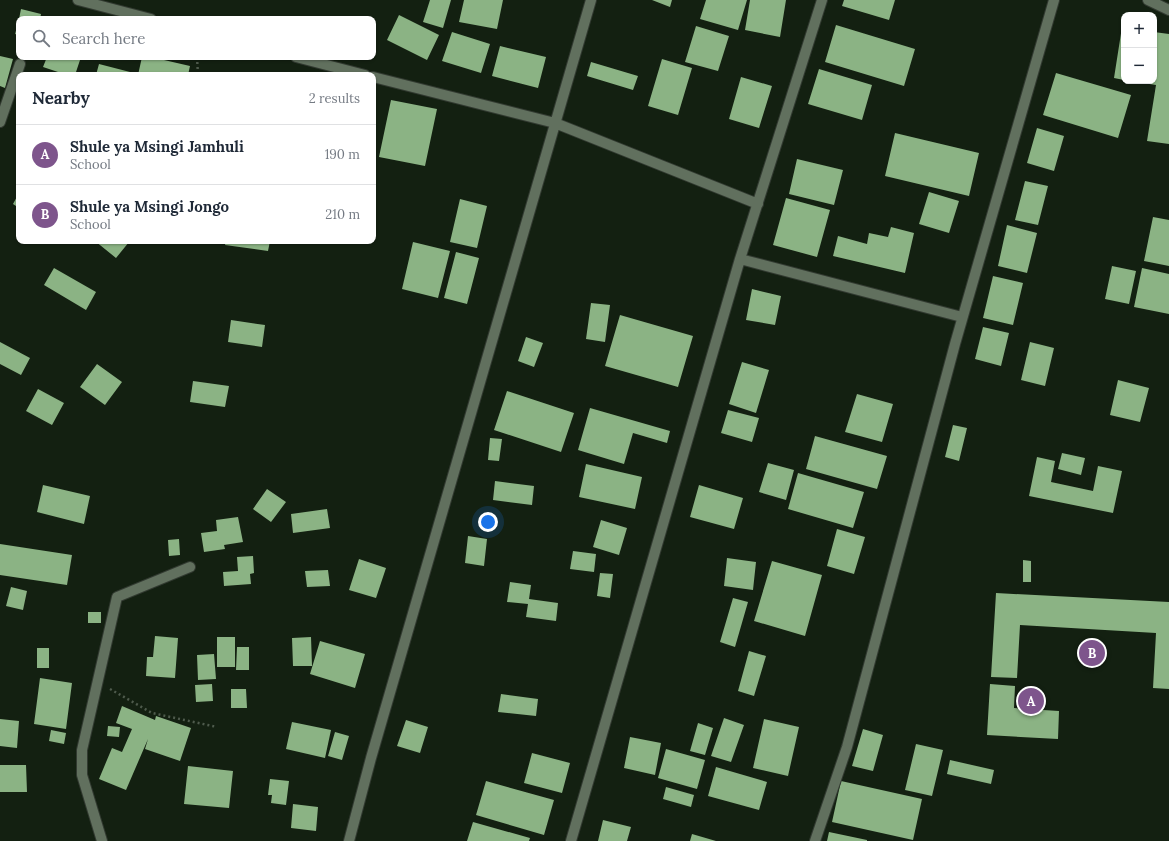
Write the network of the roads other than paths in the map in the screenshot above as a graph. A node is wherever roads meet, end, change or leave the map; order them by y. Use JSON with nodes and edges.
{"nodes":[{"id":1,"x":78,"y":0,"type":"edge"},
{"id":2,"x":591,"y":0,"type":"edge"},
{"id":3,"x":822,"y":0,"type":"edge"},
{"id":4,"x":1054,"y":0,"type":"edge"},
{"id":5,"x":1148,"y":0,"type":"edge"},
{"id":6,"x":1169,"y":10,"type":"edge"},
{"id":7,"x":139,"y":16,"type":"edge"},
{"id":8,"x":307,"y":60,"type":"edge"},
{"id":9,"x":20,"y":64,"type":"dead end"},
{"id":10,"x":17,"y":72,"type":"edge"},
{"id":11,"x":353,"y":72,"type":"edge"},
{"id":12,"x":16,"y":76,"type":"edge"},
{"id":13,"x":376,"y":78,"type":"edge"},
{"id":14,"x":0,"y":122,"type":"edge"},
{"id":15,"x":554,"y":123,"type":"junction"},
{"id":16,"x":758,"y":204,"type":"junction"},
{"id":17,"x":740,"y":260,"type":"junction"},
{"id":18,"x":962,"y":317,"type":"junction"},
{"id":19,"x":190,"y":567,"type":"dead end"},
{"id":20,"x":102,"y":841,"type":"edge"},
{"id":21,"x":349,"y":841,"type":"edge"},
{"id":22,"x":571,"y":841,"type":"edge"},
{"id":23,"x":815,"y":841,"type":"edge"}],
"edges":[{"from":1,"to":7,"type":"street"},
{"from":2,"to":15,"type":"street"},
{"from":3,"to":16,"type":"street"},
{"from":4,"to":18,"type":"street"},
{"from":5,"to":6,"type":"street"},
{"from":8,"to":11,"type":"street"},
{"from":9,"to":10,"type":"street"},
{"from":12,"to":14,"type":"street"},
{"from":13,"to":15,"type":"street"},
{"from":15,"to":16,"type":"street"},
{"from":15,"to":21,"type":"street"},
{"from":16,"to":17,"type":"street"},
{"from":17,"to":18,"type":"street"},
{"from":17,"to":22,"type":"street"},
{"from":18,"to":23,"type":"street"},
{"from":19,"to":20,"type":"street"}]}
